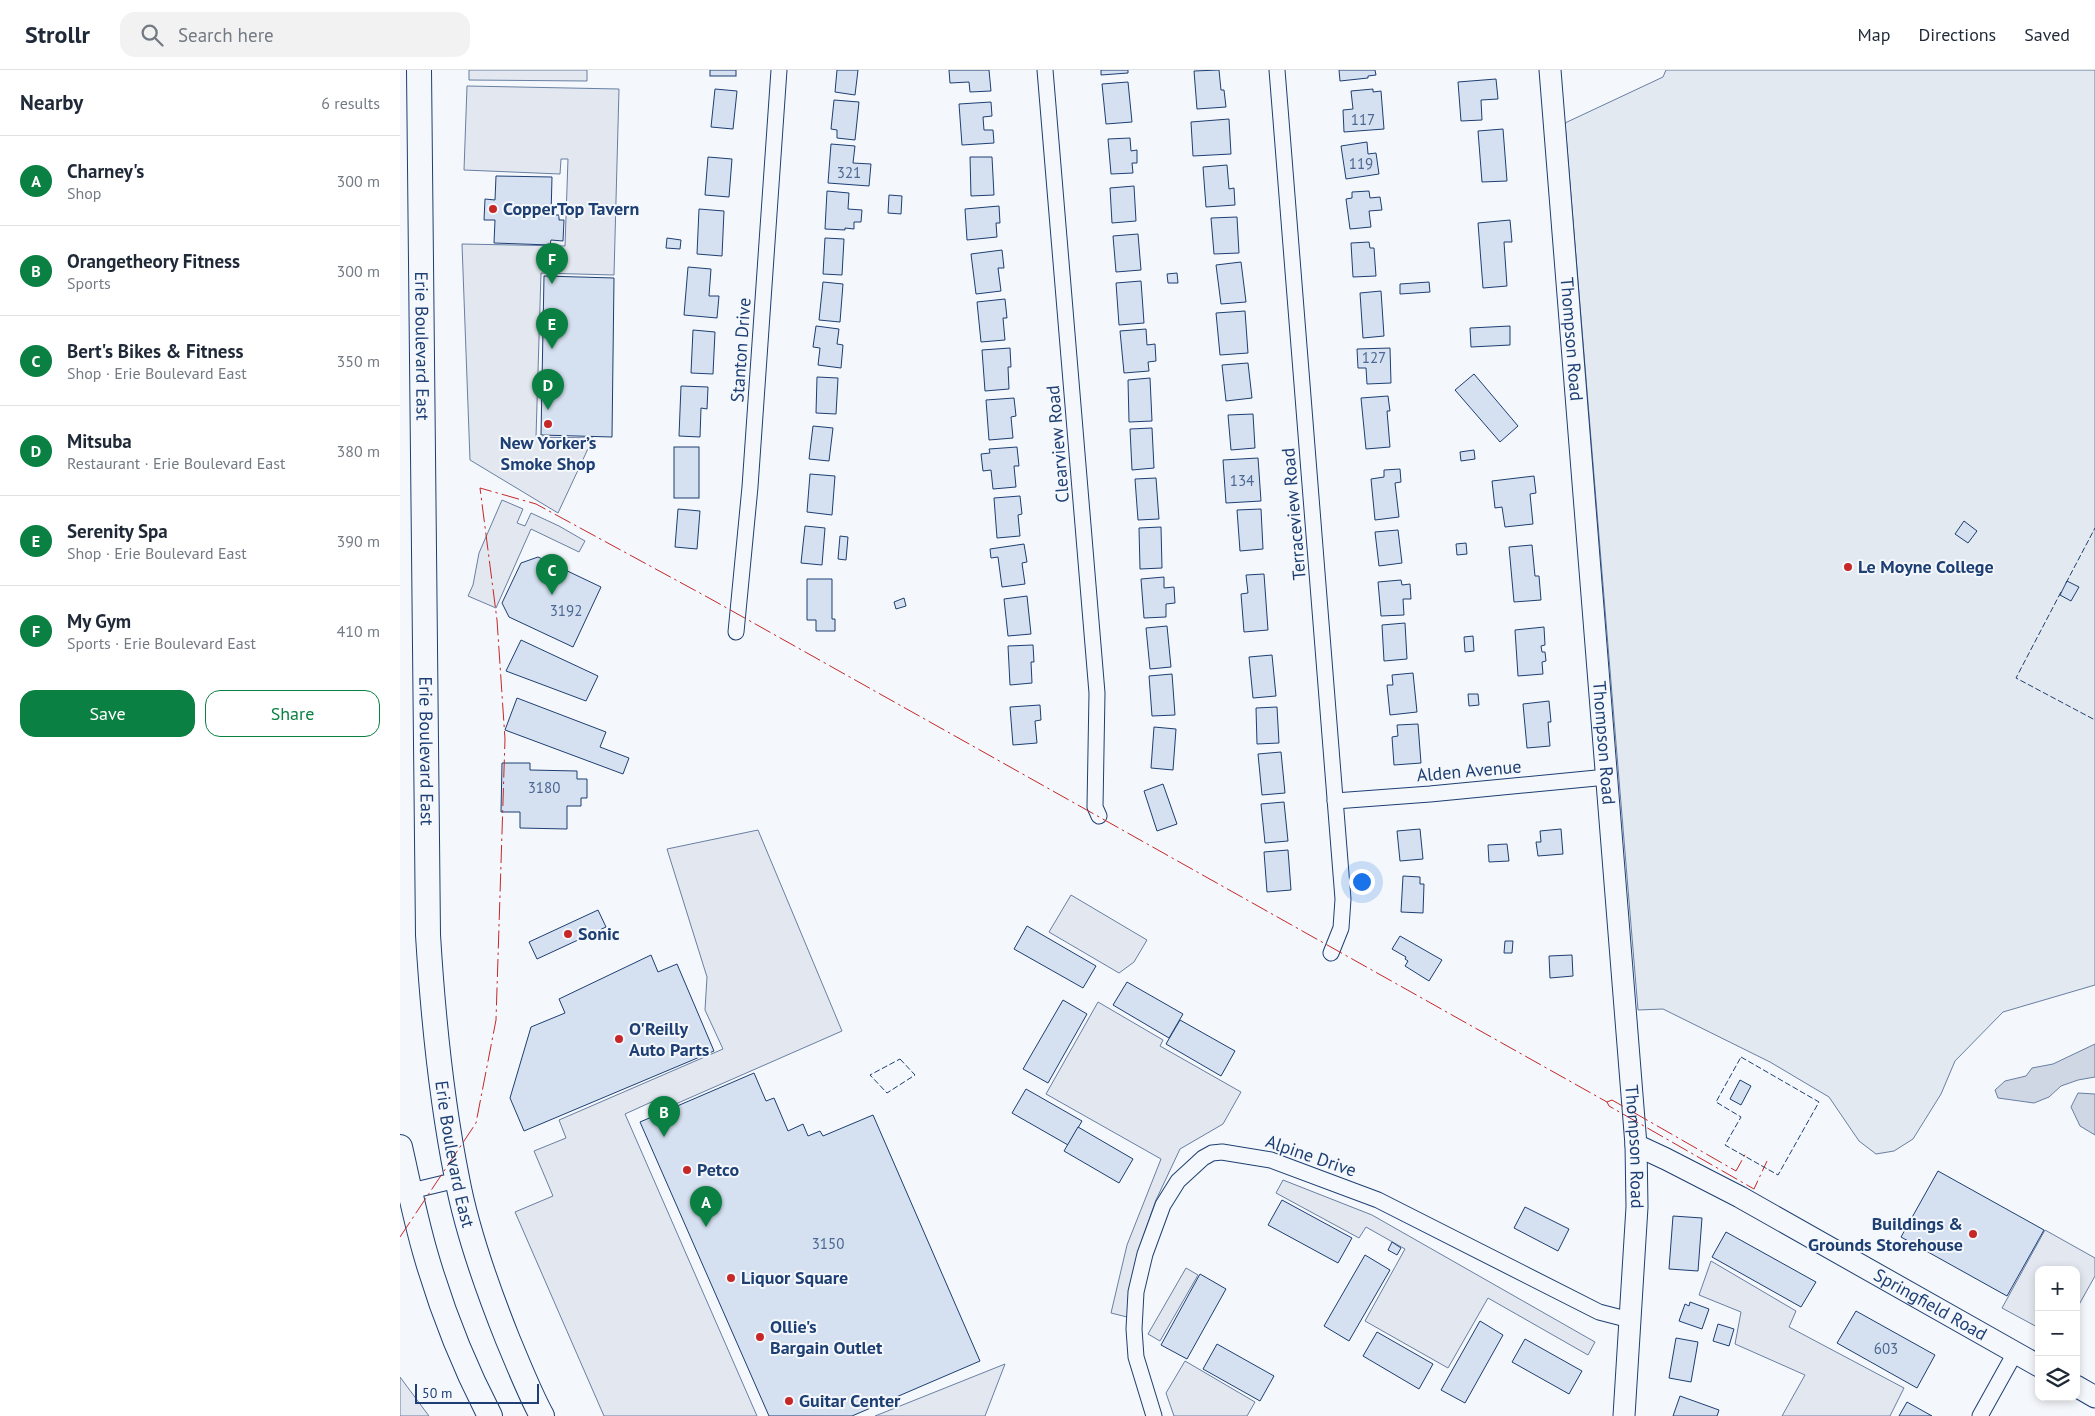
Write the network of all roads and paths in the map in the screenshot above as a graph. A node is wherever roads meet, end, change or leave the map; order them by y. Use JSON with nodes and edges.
{"nodes":[{"id":1,"x":419,"y":70,"type":"edge"},
{"id":2,"x":779,"y":70,"type":"edge"},
{"id":3,"x":1045,"y":70,"type":"edge"},
{"id":4,"x":1277,"y":70,"type":"edge"},
{"id":5,"x":1550,"y":70,"type":"edge"},
{"id":6,"x":736,"y":632,"type":"dead end"},
{"id":7,"x":1607,"y":777,"type":"junction"},
{"id":8,"x":1335,"y":801,"type":"junction"},
{"id":9,"x":1099,"y":816,"type":"dead end"},
{"id":10,"x":1331,"y":953,"type":"dead end"},
{"id":11,"x":1636,"y":1145,"type":"junction"},
{"id":12,"x":400,"y":1147,"type":"edge"},
{"id":13,"x":457,"y":1180,"type":"junction"},
{"id":14,"x":411,"y":1191,"type":"junction"},
{"id":15,"x":1630,"y":1320,"type":"junction"},
{"id":16,"x":2015,"y":1353,"type":"junction"},
{"id":17,"x":2035,"y":1364,"type":"edge"},
{"id":18,"x":2080,"y":1388,"type":"edge"},
{"id":19,"x":2095,"y":1397,"type":"edge"},
{"id":20,"x":490,"y":1416,"type":"edge"},
{"id":21,"x":542,"y":1416,"type":"edge"},
{"id":22,"x":1154,"y":1416,"type":"edge"},
{"id":23,"x":1624,"y":1416,"type":"edge"},
{"id":24,"x":1980,"y":1416,"type":"edge"}],
"edges":[{"from":1,"to":13,"type":"main road","name":"Erie Boulevard East"},
{"from":2,"to":6,"type":"street","name":"Stanton Drive"},
{"from":3,"to":9,"type":"street","name":"Clearview Road"},
{"from":4,"to":8,"type":"street","name":"Terraceview Road"},
{"from":5,"to":7,"type":"street","name":"Thompson Road"},
{"from":7,"to":8,"type":"street","name":"Alden Avenue"},
{"from":7,"to":11,"type":"street","name":"Thompson Road"},
{"from":8,"to":10,"type":"street","name":"Terraceview Road"},
{"from":11,"to":15,"type":"street","name":"Thompson Road"},
{"from":11,"to":16,"type":"street","name":"Springfield Road"},
{"from":12,"to":14,"type":"main road"},
{"from":13,"to":14,"type":"street"},
{"from":13,"to":21,"type":"main road","name":"Erie Boulevard East"},
{"from":14,"to":20,"type":"main road"},
{"from":15,"to":22,"type":"street","name":"Alpine Drive"},
{"from":15,"to":23,"type":"street","name":"Thompson Road"},
{"from":16,"to":17,"type":"street","name":"Springfield Road"},
{"from":16,"to":24,"type":"street"},
{"from":18,"to":19,"type":"street"}]}
